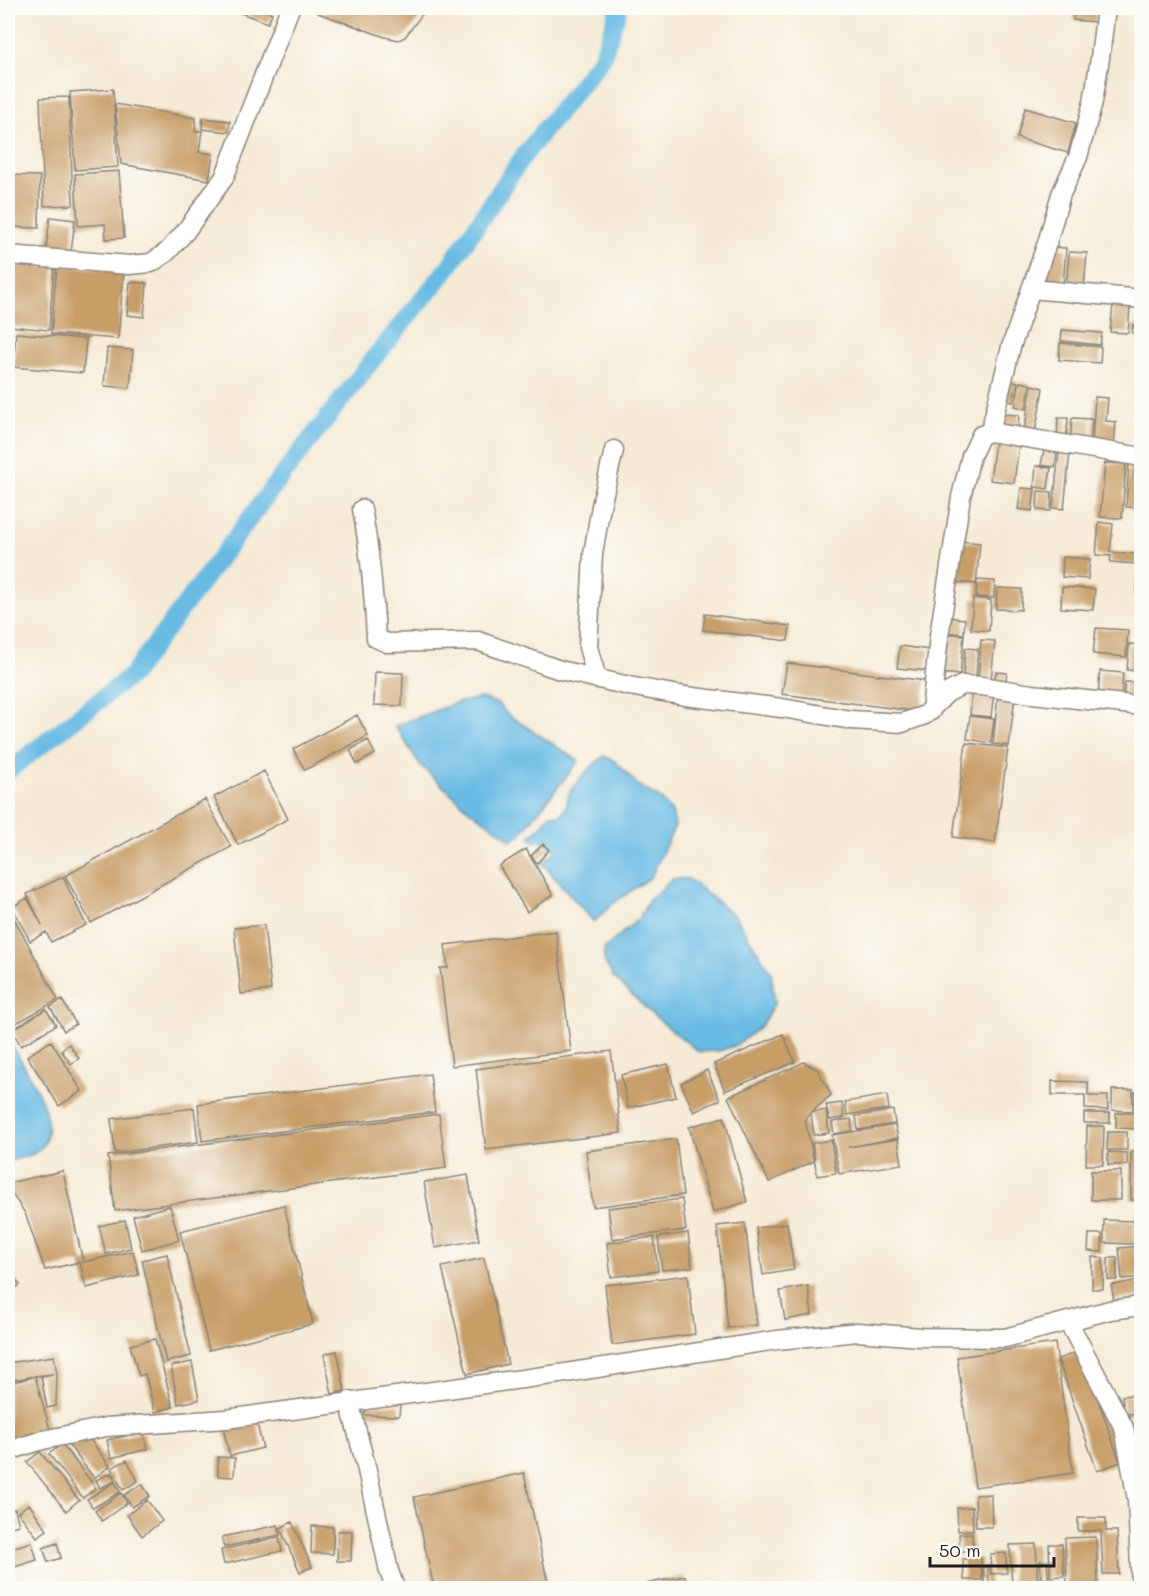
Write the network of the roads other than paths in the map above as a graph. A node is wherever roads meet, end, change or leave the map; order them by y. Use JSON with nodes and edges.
{"nodes":[{"id":1,"x":290,"y":8,"type":"edge"},
{"id":2,"x":1106,"y":8,"type":"edge"},
{"id":3,"x":8,"y":255,"type":"edge"},
{"id":4,"x":1030,"y":290,"type":"junction"},
{"id":5,"x":1142,"y":299,"type":"edge"},
{"id":6,"x":990,"y":432,"type":"junction"},
{"id":7,"x":614,"y":450,"type":"dead end"},
{"id":8,"x":1142,"y":457,"type":"edge"},
{"id":9,"x":362,"y":509,"type":"dead end"},
{"id":10,"x":597,"y":679,"type":"junction"},
{"id":11,"x":1142,"y":706,"type":"edge"},
{"id":12,"x":931,"y":711,"type":"junction"},
{"id":13,"x":1142,"y":1306,"type":"edge"},
{"id":14,"x":1068,"y":1321,"type":"junction"},
{"id":15,"x":349,"y":1401,"type":"junction"},
{"id":16,"x":8,"y":1451,"type":"edge"},
{"id":17,"x":394,"y":1588,"type":"edge"},
{"id":18,"x":1141,"y":1588,"type":"edge"}],
"edges":[{"from":1,"to":3,"type":"street"},
{"from":2,"to":4,"type":"street"},
{"from":4,"to":5,"type":"street"},
{"from":4,"to":6,"type":"street"},
{"from":6,"to":8,"type":"street"},
{"from":6,"to":12,"type":"street"},
{"from":7,"to":10,"type":"street"},
{"from":9,"to":10,"type":"street"},
{"from":10,"to":12,"type":"street"},
{"from":11,"to":12,"type":"street"},
{"from":13,"to":14,"type":"street"},
{"from":14,"to":15,"type":"street"},
{"from":14,"to":18,"type":"street"},
{"from":15,"to":16,"type":"street"},
{"from":15,"to":17,"type":"street"}]}
